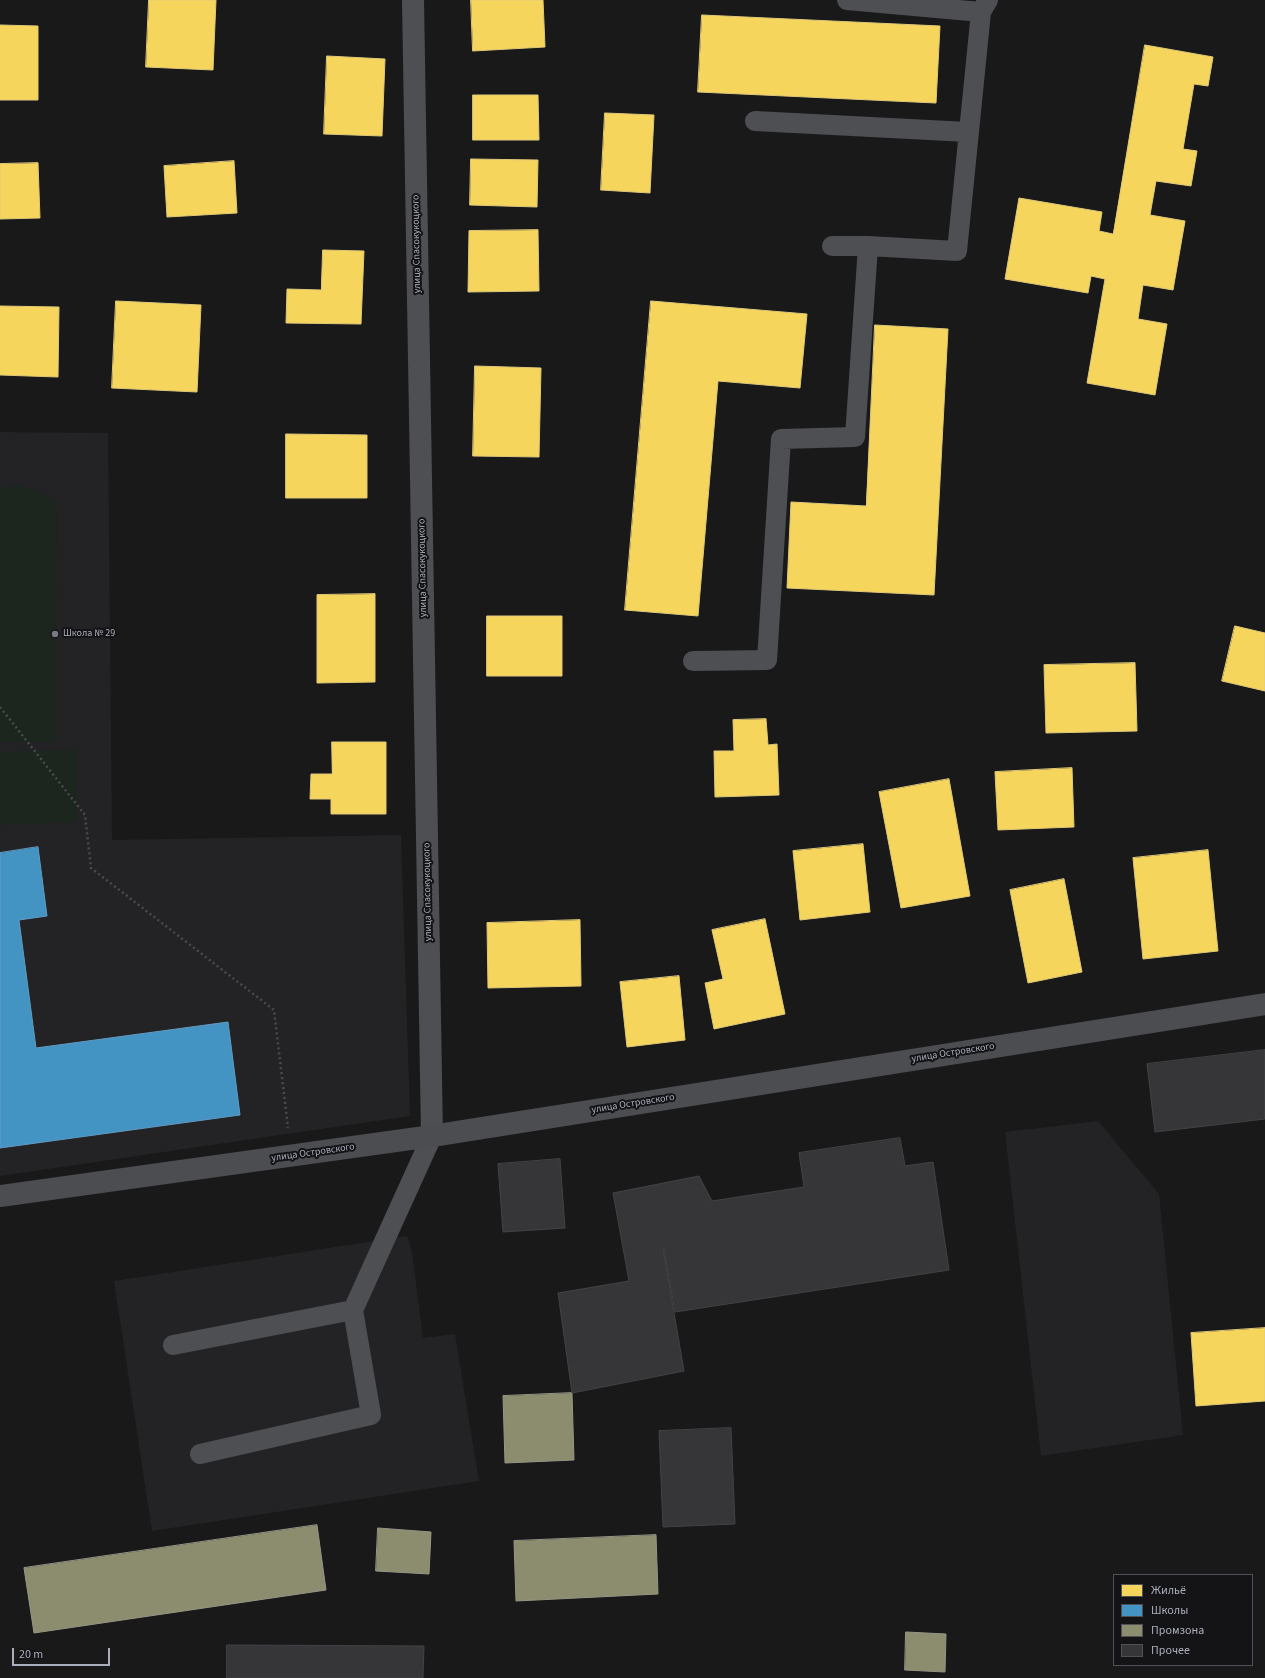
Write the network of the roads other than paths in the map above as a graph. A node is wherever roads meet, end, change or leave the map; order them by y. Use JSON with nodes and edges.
{"nodes":[{"id":1,"x":413,"y":0,"type":"edge"},
{"id":2,"x":849,"y":0,"type":"edge"},
{"id":3,"x":984,"y":6,"type":"edge"},
{"id":4,"x":755,"y":121,"type":"dead end"},
{"id":5,"x":968,"y":132,"type":"junction"},
{"id":6,"x":832,"y":246,"type":"dead end"},
{"id":7,"x":868,"y":246,"type":"junction"},
{"id":8,"x":693,"y":661,"type":"dead end"},
{"id":9,"x":1265,"y":1004,"type":"edge"},
{"id":10,"x":432,"y":1136,"type":"junction"},
{"id":11,"x":0,"y":1196,"type":"edge"},
{"id":12,"x":353,"y":1310,"type":"junction"},
{"id":13,"x":173,"y":1345,"type":"dead end"},
{"id":14,"x":200,"y":1454,"type":"dead end"}],
"edges":[{"from":1,"to":10,"type":"street","name":"улица Спасокукоцкого"},
{"from":2,"to":3,"type":"lane"},
{"from":3,"to":5,"type":"lane"},
{"from":4,"to":5,"type":"lane"},
{"from":5,"to":7,"type":"lane"},
{"from":6,"to":7,"type":"lane"},
{"from":7,"to":8,"type":"lane"},
{"from":9,"to":10,"type":"main road","name":"улица Островского"},
{"from":10,"to":11,"type":"main road","name":"улица Островского"},
{"from":10,"to":12,"type":"lane"},
{"from":12,"to":13,"type":"lane"},
{"from":12,"to":14,"type":"lane"}]}
